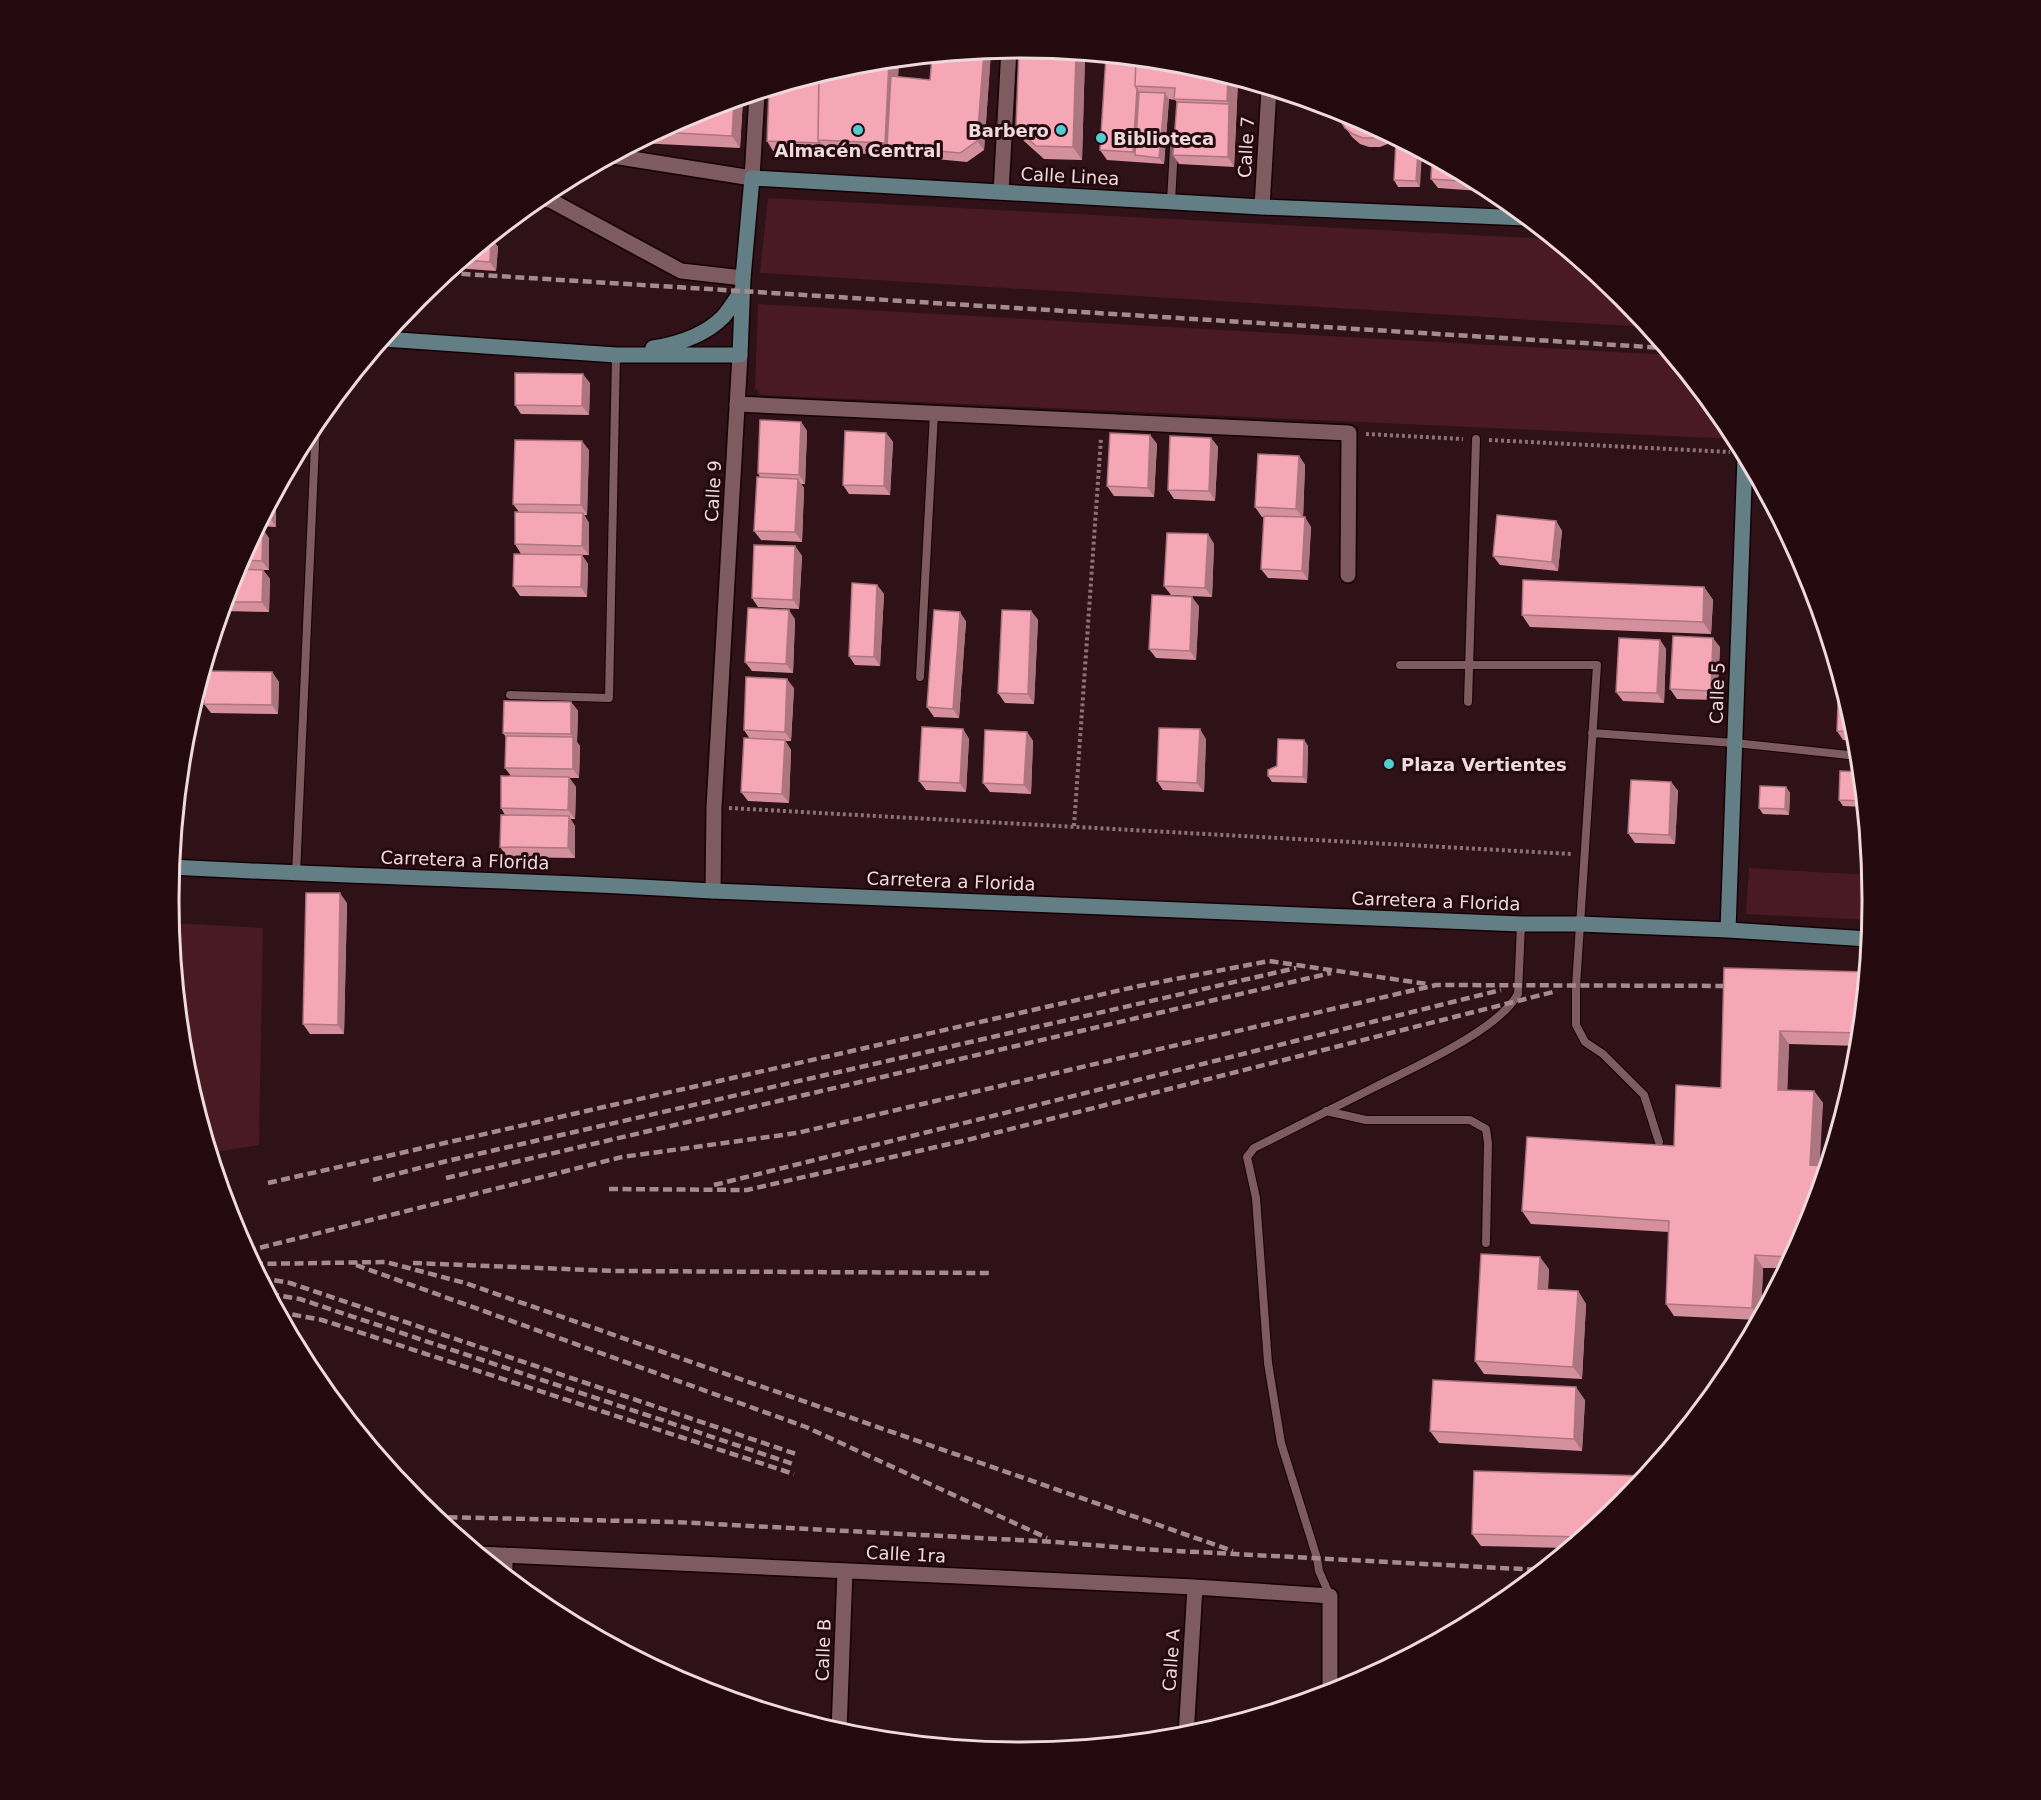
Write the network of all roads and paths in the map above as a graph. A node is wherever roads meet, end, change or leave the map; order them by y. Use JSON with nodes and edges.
{"nodes":[{"id":1,"x":1008,"y":58,"type":"edge"},
{"id":2,"x":1269,"y":96,"type":"edge"},
{"id":3,"x":757,"y":101,"type":"edge"},
{"id":4,"x":1175,"y":134,"type":"edge"},
{"id":5,"x":624,"y":158,"type":"edge"},
{"id":6,"x":752,"y":178,"type":"junction"},
{"id":7,"x":1001,"y":192,"type":"junction"},
{"id":8,"x":552,"y":201,"type":"edge"},
{"id":9,"x":1170,"y":202,"type":"junction"},
{"id":10,"x":1262,"y":207,"type":"junction"},
{"id":11,"x":1513,"y":217,"type":"edge"},
{"id":12,"x":743,"y":284,"type":"junction"},
{"id":13,"x":393,"y":340,"type":"edge"},
{"id":14,"x":616,"y":355,"type":"junction"},
{"id":15,"x":740,"y":355,"type":"junction"},
{"id":16,"x":737,"y":404,"type":"junction"},
{"id":17,"x":934,"y":413,"type":"junction"},
{"id":18,"x":1102,"y":421,"type":"junction"},
{"id":19,"x":1349,"y":433,"type":"junction"},
{"id":20,"x":1476,"y":439,"type":"junction"},
{"id":21,"x":315,"y":442,"type":"edge"},
{"id":22,"x":1734,"y":455,"type":"edge"},
{"id":23,"x":1738,"y":461,"type":"edge"},
{"id":24,"x":1348,"y":575,"type":"dead end"},
{"id":25,"x":1400,"y":665,"type":"dead end"},
{"id":26,"x":1469,"y":665,"type":"junction"},
{"id":27,"x":920,"y":677,"type":"dead end"},
{"id":28,"x":510,"y":695,"type":"dead end"},
{"id":29,"x":1468,"y":702,"type":"dead end"},
{"id":30,"x":1592,"y":733,"type":"junction"},
{"id":31,"x":1735,"y":743,"type":"junction"},
{"id":32,"x":1849,"y":755,"type":"edge"},
{"id":33,"x":714,"y":807,"type":"junction"},
{"id":34,"x":1074,"y":826,"type":"junction"},
{"id":35,"x":1585,"y":855,"type":"junction"},
{"id":36,"x":180,"y":867,"type":"edge"},
{"id":37,"x":296,"y":874,"type":"junction"},
{"id":38,"x":713,"y":891,"type":"junction"},
{"id":39,"x":1521,"y":924,"type":"junction"},
{"id":40,"x":1580,"y":924,"type":"junction"},
{"id":41,"x":1728,"y":930,"type":"junction"},
{"id":42,"x":1861,"y":938,"type":"edge"},
{"id":43,"x":1326,"y":1111,"type":"junction"},
{"id":44,"x":1659,"y":1142,"type":"dead end"},
{"id":45,"x":1486,"y":1243,"type":"dead end"},
{"id":46,"x":492,"y":1554,"type":"edge"},
{"id":47,"x":505,"y":1555,"type":"junction"},
{"id":48,"x":504,"y":1565,"type":"edge"},
{"id":49,"x":845,"y":1570,"type":"junction"},
{"id":50,"x":1195,"y":1587,"type":"junction"},
{"id":51,"x":1330,"y":1596,"type":"junction"},
{"id":52,"x":1330,"y":1682,"type":"edge"},
{"id":53,"x":839,"y":1721,"type":"edge"},
{"id":54,"x":1186,"y":1725,"type":"edge"}],
"edges":[{"from":1,"to":7,"type":"street"},
{"from":2,"to":10,"type":"street","name":"Calle 7"},
{"from":3,"to":6,"type":"street","name":"Calle 9"},
{"from":4,"to":9,"type":"lane"},
{"from":5,"to":6,"type":"street","name":"Calle Linea"},
{"from":6,"to":7,"type":"main road","name":"Calle Linea"},
{"from":6,"to":12,"type":"main road","name":"Calle 9"},
{"from":7,"to":9,"type":"main road","name":"Calle Linea"},
{"from":8,"to":12,"type":"street"},
{"from":9,"to":10,"type":"main road","name":"Calle Linea"},
{"from":10,"to":11,"type":"main road","name":"Calle Linea"},
{"from":12,"to":14,"type":"main road"},
{"from":12,"to":15,"type":"main road","name":"Calle 9"},
{"from":13,"to":14,"type":"main road"},
{"from":14,"to":15,"type":"main road"},
{"from":14,"to":28,"type":"lane"},
{"from":15,"to":16,"type":"street","name":"Calle 9"},
{"from":16,"to":17,"type":"street"},
{"from":16,"to":33,"type":"street","name":"Calle 9"},
{"from":17,"to":18,"type":"street"},
{"from":17,"to":27,"type":"lane"},
{"from":18,"to":19,"type":"street"},
{"from":18,"to":34,"type":"path"},
{"from":19,"to":20,"type":"path"},
{"from":19,"to":24,"type":"street"},
{"from":20,"to":22,"type":"path"},
{"from":20,"to":26,"type":"lane"},
{"from":21,"to":37,"type":"lane"},
{"from":23,"to":31,"type":"main road","name":"Calle 5"},
{"from":25,"to":26,"type":"lane"},
{"from":26,"to":29,"type":"lane"},
{"from":26,"to":30,"type":"lane"},
{"from":30,"to":31,"type":"lane"},
{"from":30,"to":35,"type":"lane"},
{"from":31,"to":32,"type":"lane"},
{"from":31,"to":41,"type":"main road","name":"Calle 5"},
{"from":33,"to":34,"type":"path"},
{"from":33,"to":38,"type":"street","name":"Calle 9"},
{"from":34,"to":35,"type":"path"},
{"from":35,"to":40,"type":"lane"},
{"from":36,"to":37,"type":"main road","name":"Carretera a Florida"},
{"from":37,"to":38,"type":"main road","name":"Carretera a Florida"},
{"from":38,"to":39,"type":"main road","name":"Carretera a Florida"},
{"from":39,"to":40,"type":"main road","name":"Carretera a Florida"},
{"from":39,"to":43,"type":"lane"},
{"from":40,"to":41,"type":"main road","name":"Carretera a Florida"},
{"from":40,"to":44,"type":"lane"},
{"from":41,"to":42,"type":"main road","name":"Carretera a Florida"},
{"from":43,"to":45,"type":"lane"},
{"from":43,"to":51,"type":"lane"},
{"from":46,"to":47,"type":"street","name":"Calle 1ra"},
{"from":47,"to":48,"type":"street"},
{"from":47,"to":49,"type":"street","name":"Calle 1ra"},
{"from":49,"to":50,"type":"street","name":"Calle 1ra"},
{"from":49,"to":53,"type":"street","name":"Calle B"},
{"from":50,"to":51,"type":"street","name":"Calle 1ra"},
{"from":50,"to":54,"type":"street","name":"Calle A"},
{"from":51,"to":52,"type":"street"}]}
